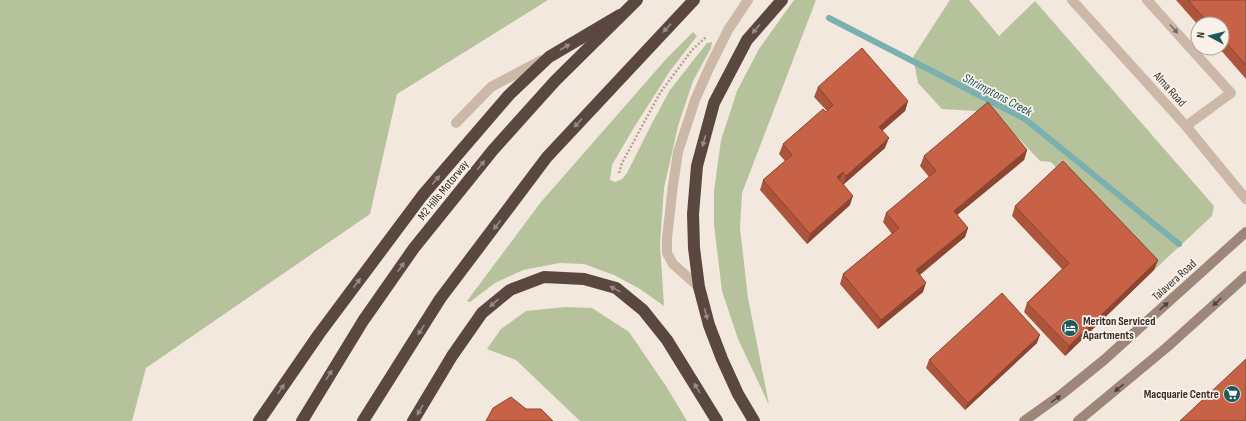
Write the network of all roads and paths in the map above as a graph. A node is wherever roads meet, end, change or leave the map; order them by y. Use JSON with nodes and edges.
{"nodes":[{"id":1,"x":637,"y":0,"type":"edge"},
{"id":2,"x":694,"y":0,"type":"edge"},
{"id":3,"x":748,"y":0,"type":"edge"},
{"id":4,"x":782,"y":0,"type":"edge"},
{"id":5,"x":1072,"y":0,"type":"edge"},
{"id":6,"x":1147,"y":0,"type":"edge"},
{"id":7,"x":620,"y":15,"type":"junction"},
{"id":8,"x":728,"y":30,"type":"junction"},
{"id":9,"x":549,"y":57,"type":"junction"},
{"id":10,"x":456,"y":123,"type":"dead end"},
{"id":11,"x":1186,"y":126,"type":"junction"},
{"id":12,"x":619,"y":173,"type":"dead end"},
{"id":13,"x":1246,"y":199,"type":"edge"},
{"id":14,"x":1246,"y":232,"type":"edge"},
{"id":15,"x":1246,"y":276,"type":"edge"},
{"id":16,"x":699,"y":287,"type":"junction"},
{"id":17,"x":259,"y":421,"type":"edge"},
{"id":18,"x":302,"y":421,"type":"edge"},
{"id":19,"x":363,"y":421,"type":"edge"},
{"id":20,"x":414,"y":421,"type":"edge"},
{"id":21,"x":717,"y":421,"type":"edge"},
{"id":22,"x":754,"y":421,"type":"edge"},
{"id":23,"x":1024,"y":421,"type":"edge"},
{"id":24,"x":1078,"y":421,"type":"edge"}],
"edges":[{"from":1,"to":7,"type":"highway","name":"M2 Hills Motorway"},
{"from":2,"to":19,"type":"highway","one_way":true},
{"from":3,"to":8,"type":"street"},
{"from":4,"to":16,"type":"highway","one_way":true},
{"from":5,"to":11,"type":"street","name":"Alma Road"},
{"from":6,"to":11,"type":"street","one_way":true},
{"from":9,"to":7,"type":"highway","one_way":true},
{"from":18,"to":7,"type":"highway","name":"M2 Hills Motorway","one_way":true},
{"from":8,"to":12,"type":"path"},
{"from":8,"to":16,"type":"street"},
{"from":9,"to":10,"type":"street"},
{"from":17,"to":9,"type":"highway","one_way":true},
{"from":11,"to":13,"type":"street","name":"Alma Road"},
{"from":23,"to":14,"type":"main road","name":"Talavera Road","one_way":true},
{"from":15,"to":24,"type":"main road","one_way":true},
{"from":16,"to":22,"type":"highway","one_way":true},
{"from":21,"to":20,"type":"highway","one_way":true}]}
